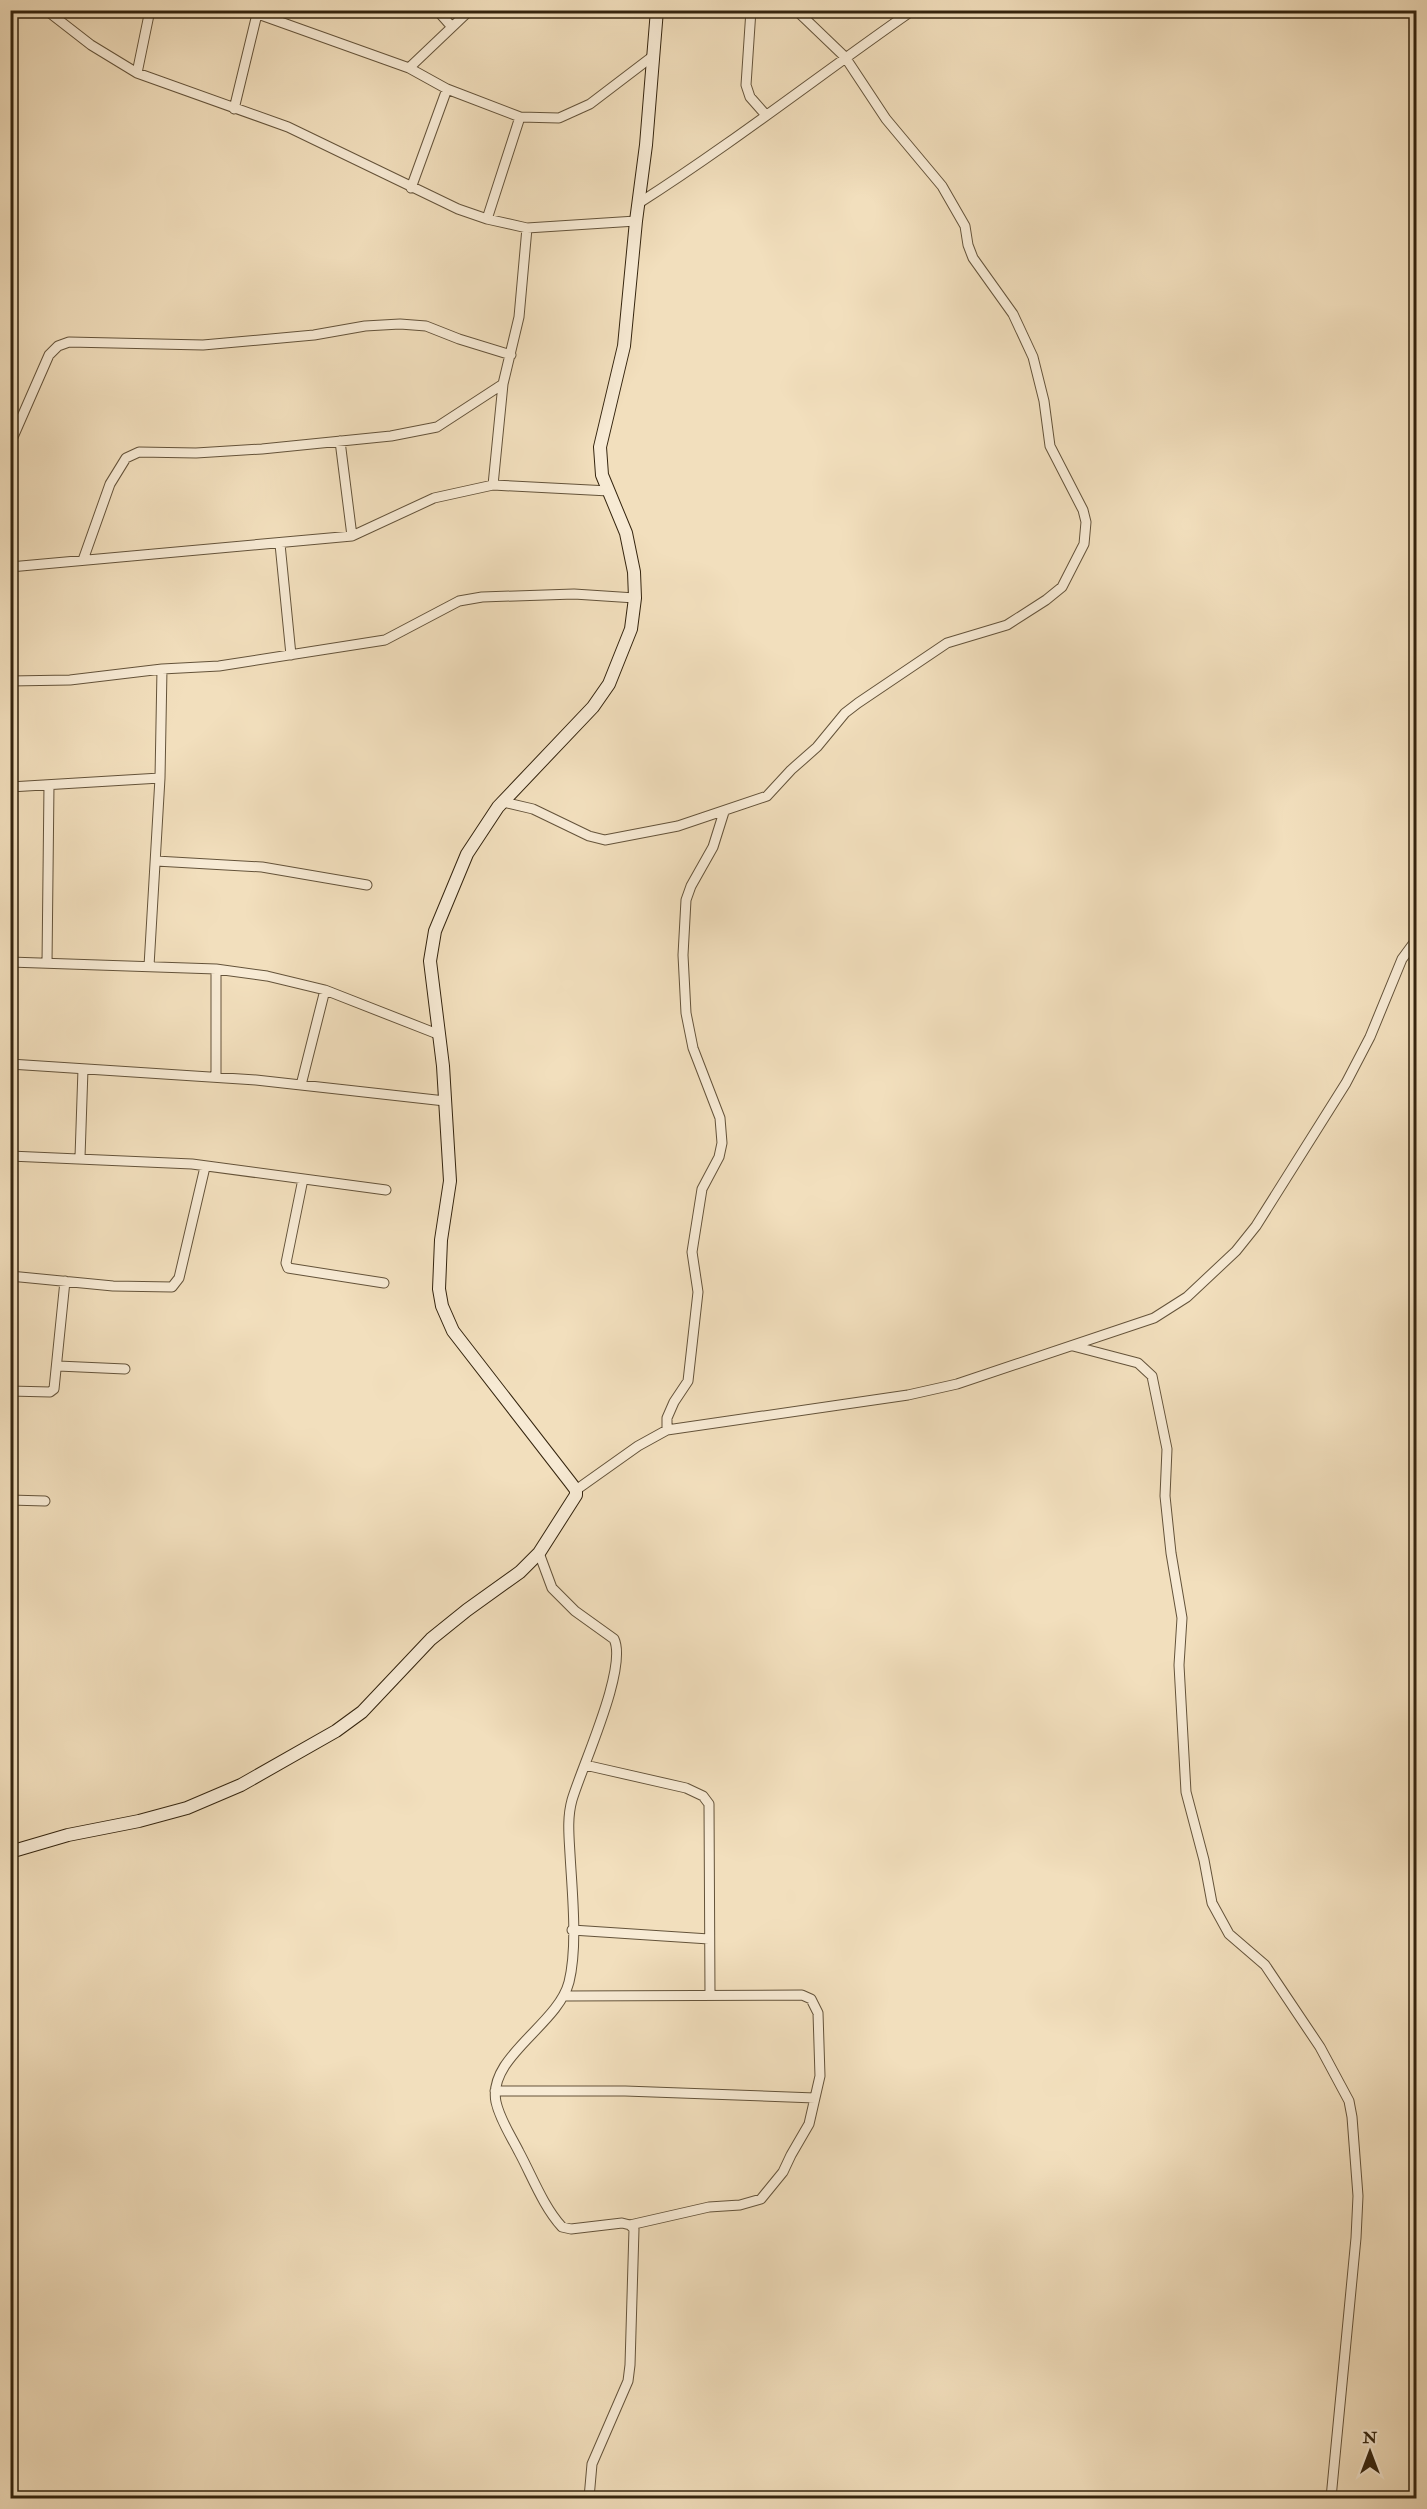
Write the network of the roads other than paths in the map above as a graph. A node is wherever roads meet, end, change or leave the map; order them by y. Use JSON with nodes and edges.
{"nodes":[{"id":1,"x":45,"y":10,"type":"edge"},
{"id":2,"x":150,"y":10,"type":"edge"},
{"id":3,"x":437,"y":10,"type":"edge"},
{"id":4,"x":470,"y":10,"type":"edge"},
{"id":5,"x":657,"y":10,"type":"edge"},
{"id":6,"x":796,"y":10,"type":"edge"},
{"id":7,"x":913,"y":10,"type":"edge"},
{"id":8,"x":258,"y":12,"type":"edge"},
{"id":9,"x":754,"y":12,"type":"edge"},
{"id":10,"x":452,"y":27,"type":"junction"},
{"id":11,"x":653,"y":56,"type":"junction"},
{"id":12,"x":845,"y":57,"type":"junction"},
{"id":13,"x":409,"y":68,"type":"junction"},
{"id":14,"x":137,"y":73,"type":"junction"},
{"id":15,"x":447,"y":89,"type":"junction"},
{"id":16,"x":234,"y":109,"type":"junction"},
{"id":17,"x":765,"y":114,"type":"junction"},
{"id":18,"x":520,"y":117,"type":"junction"},
{"id":19,"x":411,"y":188,"type":"junction"},
{"id":20,"x":639,"y":203,"type":"junction"},
{"id":21,"x":487,"y":219,"type":"junction"},
{"id":22,"x":636,"y":221,"type":"junction"},
{"id":23,"x":527,"y":228,"type":"junction"},
{"id":24,"x":511,"y":355,"type":"junction"},
{"id":25,"x":503,"y":384,"type":"junction"},
{"id":26,"x":340,"y":441,"type":"junction"},
{"id":27,"x":10,"y":444,"type":"edge"},
{"id":28,"x":493,"y":485,"type":"junction"},
{"id":29,"x":609,"y":491,"type":"junction"},
{"id":30,"x":352,"y":536,"type":"junction"},
{"id":31,"x":280,"y":544,"type":"junction"},
{"id":32,"x":83,"y":560,"type":"junction"},
{"id":33,"x":10,"y":567,"type":"edge"},
{"id":34,"x":635,"y":598,"type":"junction"},
{"id":35,"x":291,"y":654,"type":"junction"},
{"id":36,"x":162,"y":669,"type":"junction"},
{"id":37,"x":10,"y":681,"type":"edge"},
{"id":38,"x":160,"y":778,"type":"junction"},
{"id":39,"x":49,"y":785,"type":"junction"},
{"id":40,"x":10,"y":787,"type":"edge"},
{"id":41,"x":503,"y":802,"type":"junction"},
{"id":42,"x":724,"y":812,"type":"junction"},
{"id":43,"x":156,"y":861,"type":"junction"},
{"id":44,"x":367,"y":885,"type":"dead end"},
{"id":45,"x":1416,"y":940,"type":"edge"},
{"id":46,"x":10,"y":962,"type":"edge"},
{"id":47,"x":47,"y":963,"type":"junction"},
{"id":48,"x":149,"y":966,"type":"junction"},
{"id":49,"x":216,"y":969,"type":"junction"},
{"id":50,"x":325,"y":990,"type":"junction"},
{"id":51,"x":440,"y":1035,"type":"junction"},
{"id":52,"x":10,"y":1064,"type":"edge"},
{"id":53,"x":83,"y":1069,"type":"junction"},
{"id":54,"x":216,"y":1077,"type":"junction"},
{"id":55,"x":301,"y":1085,"type":"junction"},
{"id":56,"x":445,"y":1101,"type":"junction"},
{"id":57,"x":10,"y":1156,"type":"edge"},
{"id":58,"x":80,"y":1157,"type":"junction"},
{"id":59,"x":205,"y":1167,"type":"junction"},
{"id":60,"x":303,"y":1179,"type":"junction"},
{"id":61,"x":386,"y":1191,"type":"dead end"},
{"id":62,"x":10,"y":1276,"type":"edge"},
{"id":63,"x":65,"y":1281,"type":"junction"},
{"id":64,"x":384,"y":1283,"type":"dead end"},
{"id":65,"x":1073,"y":1346,"type":"junction"},
{"id":66,"x":57,"y":1366,"type":"junction"},
{"id":67,"x":125,"y":1369,"type":"dead end"},
{"id":68,"x":10,"y":1391,"type":"edge"},
{"id":69,"x":667,"y":1430,"type":"junction"},
{"id":70,"x":576,"y":1490,"type":"junction"},
{"id":71,"x":10,"y":1500,"type":"edge"},
{"id":72,"x":45,"y":1501,"type":"dead end"},
{"id":73,"x":539,"y":1553,"type":"junction"},
{"id":74,"x":585,"y":1765,"type":"junction"},
{"id":75,"x":10,"y":1852,"type":"edge"},
{"id":76,"x":572,"y":1930,"type":"junction"},
{"id":77,"x":709,"y":1939,"type":"junction"},
{"id":78,"x":710,"y":1995,"type":"junction"},
{"id":79,"x":564,"y":1996,"type":"junction"},
{"id":80,"x":495,"y":2091,"type":"junction"},
{"id":81,"x":815,"y":2098,"type":"junction"},
{"id":82,"x":630,"y":2224,"type":"junction"},
{"id":83,"x":589,"y":2499,"type":"edge"},
{"id":84,"x":1331,"y":2499,"type":"edge"}],
"edges":[{"from":1,"to":14,"type":"street"},
{"from":2,"to":14,"type":"street"},
{"from":3,"to":10,"type":"street"},
{"from":4,"to":10,"type":"street"},
{"from":5,"to":11,"type":"street"},
{"from":6,"to":12,"type":"street"},
{"from":7,"to":12,"type":"street"},
{"from":8,"to":13,"type":"street"},
{"from":8,"to":16,"type":"street"},
{"from":9,"to":17,"type":"street"},
{"from":10,"to":13,"type":"street"},
{"from":11,"to":18,"type":"street"},
{"from":11,"to":20,"type":"street"},
{"from":12,"to":17,"type":"street"},
{"from":12,"to":42,"type":"street"},
{"from":13,"to":15,"type":"street"},
{"from":14,"to":16,"type":"street"},
{"from":15,"to":18,"type":"street"},
{"from":15,"to":19,"type":"street"},
{"from":16,"to":19,"type":"street"},
{"from":17,"to":20,"type":"street"},
{"from":18,"to":21,"type":"street"},
{"from":19,"to":21,"type":"street"},
{"from":20,"to":22,"type":"street"},
{"from":21,"to":23,"type":"street"},
{"from":22,"to":23,"type":"street"},
{"from":22,"to":29,"type":"street"},
{"from":23,"to":24,"type":"street"},
{"from":24,"to":25,"type":"street"},
{"from":24,"to":27,"type":"street"},
{"from":25,"to":26,"type":"street"},
{"from":25,"to":28,"type":"street"},
{"from":26,"to":30,"type":"street"},
{"from":26,"to":32,"type":"street"},
{"from":28,"to":29,"type":"street"},
{"from":28,"to":30,"type":"street"},
{"from":29,"to":34,"type":"street"},
{"from":30,"to":31,"type":"street"},
{"from":31,"to":32,"type":"street"},
{"from":31,"to":35,"type":"street"},
{"from":32,"to":33,"type":"street"},
{"from":34,"to":35,"type":"street"},
{"from":34,"to":41,"type":"street"},
{"from":35,"to":36,"type":"street"},
{"from":36,"to":37,"type":"street"},
{"from":36,"to":38,"type":"street"},
{"from":38,"to":39,"type":"street"},
{"from":38,"to":43,"type":"street"},
{"from":39,"to":40,"type":"street"},
{"from":39,"to":47,"type":"street"},
{"from":41,"to":42,"type":"street"},
{"from":41,"to":51,"type":"street"},
{"from":42,"to":69,"type":"street"},
{"from":43,"to":44,"type":"street"},
{"from":43,"to":48,"type":"street"},
{"from":45,"to":65,"type":"street"},
{"from":46,"to":47,"type":"street"},
{"from":47,"to":48,"type":"street"},
{"from":48,"to":49,"type":"street"},
{"from":49,"to":50,"type":"street"},
{"from":49,"to":54,"type":"street"},
{"from":50,"to":51,"type":"street"},
{"from":50,"to":55,"type":"street"},
{"from":51,"to":56,"type":"street"},
{"from":52,"to":53,"type":"street"},
{"from":53,"to":54,"type":"street"},
{"from":53,"to":58,"type":"street"},
{"from":54,"to":55,"type":"street"},
{"from":55,"to":56,"type":"street"},
{"from":56,"to":70,"type":"street"},
{"from":57,"to":58,"type":"street"},
{"from":58,"to":59,"type":"street"},
{"from":59,"to":60,"type":"street"},
{"from":59,"to":63,"type":"street"},
{"from":60,"to":61,"type":"street"},
{"from":60,"to":64,"type":"street"},
{"from":62,"to":63,"type":"street"},
{"from":63,"to":66,"type":"street"},
{"from":65,"to":69,"type":"street"},
{"from":65,"to":84,"type":"street"},
{"from":66,"to":67,"type":"street"},
{"from":66,"to":68,"type":"street"},
{"from":69,"to":70,"type":"street"},
{"from":70,"to":73,"type":"street"},
{"from":71,"to":72,"type":"street"},
{"from":73,"to":74,"type":"street"},
{"from":73,"to":75,"type":"street"},
{"from":74,"to":76,"type":"street"},
{"from":74,"to":77,"type":"street"},
{"from":76,"to":77,"type":"street"},
{"from":76,"to":79,"type":"street"},
{"from":77,"to":78,"type":"street"},
{"from":78,"to":79,"type":"street"},
{"from":78,"to":81,"type":"street"},
{"from":79,"to":80,"type":"street"},
{"from":80,"to":81,"type":"street"},
{"from":80,"to":82,"type":"street"},
{"from":81,"to":82,"type":"street"},
{"from":82,"to":83,"type":"street"}]}
